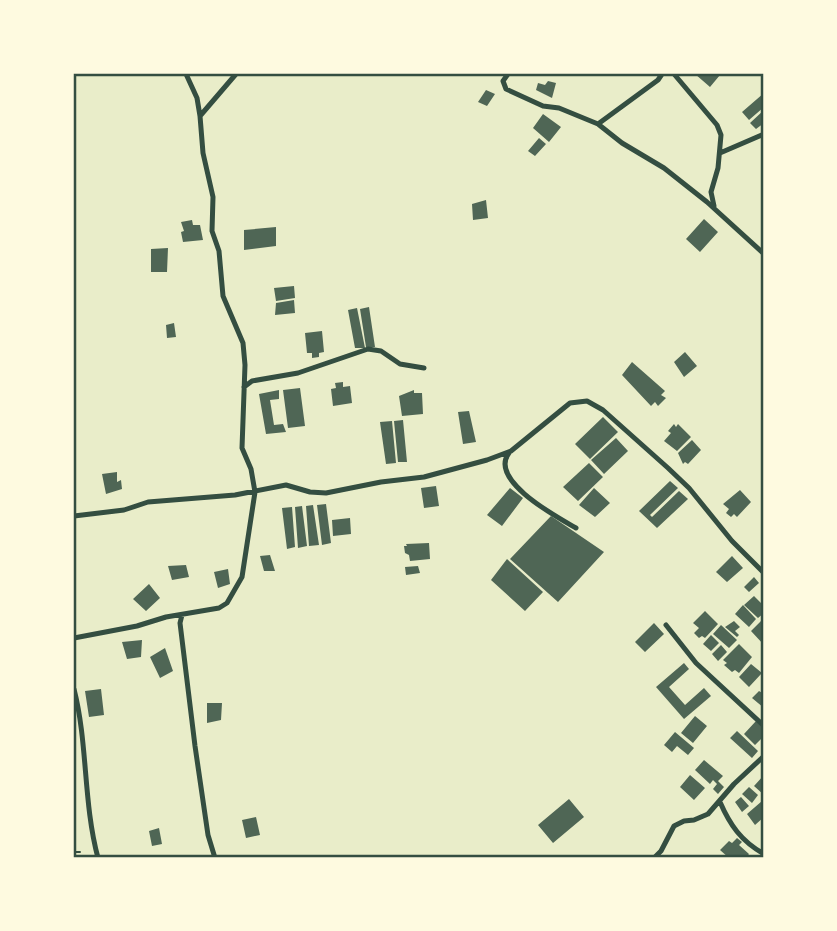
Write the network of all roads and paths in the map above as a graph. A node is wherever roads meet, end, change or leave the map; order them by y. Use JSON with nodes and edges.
{"nodes":[{"id":1,"x":186,"y":74,"type":"edge"},
{"id":2,"x":236,"y":74,"type":"edge"},
{"id":3,"x":508,"y":74,"type":"edge"},
{"id":4,"x":662,"y":74,"type":"edge"},
{"id":5,"x":674,"y":74,"type":"edge"},
{"id":6,"x":200,"y":116,"type":"junction"},
{"id":7,"x":598,"y":124,"type":"junction"},
{"id":8,"x":764,"y":134,"type":"edge"},
{"id":9,"x":720,"y":153,"type":"junction"},
{"id":10,"x":716,"y":210,"type":"junction"},
{"id":11,"x":764,"y":254,"type":"edge"},
{"id":12,"x":424,"y":368,"type":"dead end"},
{"id":13,"x":244,"y":387,"type":"junction"},
{"id":14,"x":511,"y":451,"type":"junction"},
{"id":15,"x":255,"y":492,"type":"junction"},
{"id":16,"x":74,"y":516,"type":"edge"},
{"id":17,"x":576,"y":528,"type":"dead end"},
{"id":18,"x":764,"y":573,"type":"edge"},
{"id":19,"x":182,"y":615,"type":"junction"},
{"id":20,"x":666,"y":625,"type":"dead end"},
{"id":21,"x":74,"y":638,"type":"edge"},
{"id":22,"x":74,"y":689,"type":"edge"},
{"id":23,"x":764,"y":726,"type":"edge"},
{"id":24,"x":764,"y":756,"type":"edge"},
{"id":25,"x":720,"y":802,"type":"junction"},
{"id":26,"x":74,"y":852,"type":"edge"},
{"id":27,"x":80,"y":852,"type":"dead end"},
{"id":28,"x":764,"y":854,"type":"edge"},
{"id":29,"x":98,"y":858,"type":"edge"},
{"id":30,"x":215,"y":858,"type":"edge"},
{"id":31,"x":654,"y":858,"type":"edge"}],
"edges":[{"from":1,"to":6,"type":"street"},
{"from":2,"to":6,"type":"street"},
{"from":3,"to":7,"type":"street"},
{"from":4,"to":7,"type":"street"},
{"from":5,"to":9,"type":"street"},
{"from":6,"to":13,"type":"street"},
{"from":7,"to":10,"type":"street"},
{"from":8,"to":9,"type":"street"},
{"from":9,"to":10,"type":"street"},
{"from":10,"to":11,"type":"street"},
{"from":12,"to":13,"type":"street"},
{"from":13,"to":15,"type":"street"},
{"from":14,"to":15,"type":"street"},
{"from":14,"to":17,"type":"street"},
{"from":14,"to":18,"type":"street"},
{"from":15,"to":16,"type":"street"},
{"from":15,"to":19,"type":"street"},
{"from":19,"to":21,"type":"street"},
{"from":19,"to":30,"type":"street"},
{"from":20,"to":23,"type":"street"},
{"from":22,"to":29,"type":"street"},
{"from":24,"to":25,"type":"street"},
{"from":25,"to":28,"type":"street"},
{"from":25,"to":31,"type":"street"},
{"from":26,"to":27,"type":"path"}]}
